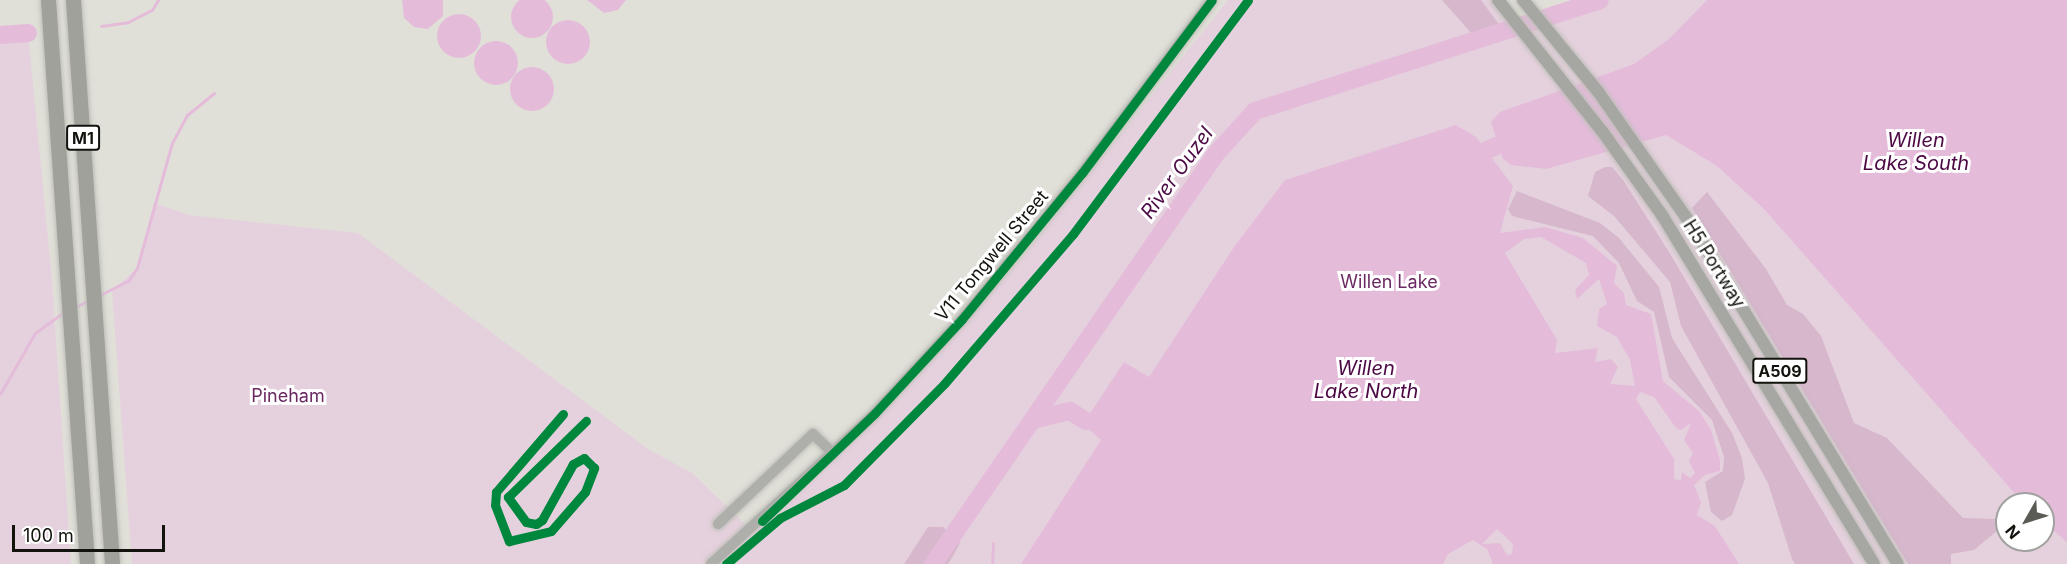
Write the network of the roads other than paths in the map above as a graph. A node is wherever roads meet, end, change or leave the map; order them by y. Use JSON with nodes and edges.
{"nodes":[{"id":1,"x":40,"y":0,"type":"edge"},
{"id":2,"x":48,"y":0,"type":"edge"},
{"id":3,"x":75,"y":0,"type":"edge"},
{"id":4,"x":1498,"y":0,"type":"edge"},
{"id":5,"x":1523,"y":0,"type":"edge"},
{"id":6,"x":1208,"y":3,"type":"edge"},
{"id":7,"x":53,"y":80,"type":"junction"},
{"id":8,"x":833,"y":453,"type":"junction"},
{"id":9,"x":718,"y":524,"type":"dead end"},
{"id":10,"x":87,"y":564,"type":"edge"},
{"id":11,"x":112,"y":564,"type":"edge"},
{"id":12,"x":711,"y":564,"type":"edge"},
{"id":13,"x":1874,"y":564,"type":"edge"},
{"id":14,"x":1898,"y":564,"type":"edge"}],
"edges":[{"from":1,"to":7,"type":"highway"},
{"from":2,"to":7,"type":"highway","number":"M1"},
{"from":3,"to":11,"type":"highway","number":"M1"},
{"from":4,"to":13,"type":"main road","name":"H5 Portway","number":"A509"},
{"from":5,"to":14,"type":"main road","name":"H5 Portway","number":"A509"},
{"from":6,"to":8,"type":"street","name":"V11 Tongwell Street"},
{"from":7,"to":10,"type":"highway","number":"M1"},
{"from":8,"to":9,"type":"street"},
{"from":8,"to":12,"type":"street","name":"V11 Tongwell Street"}]}
